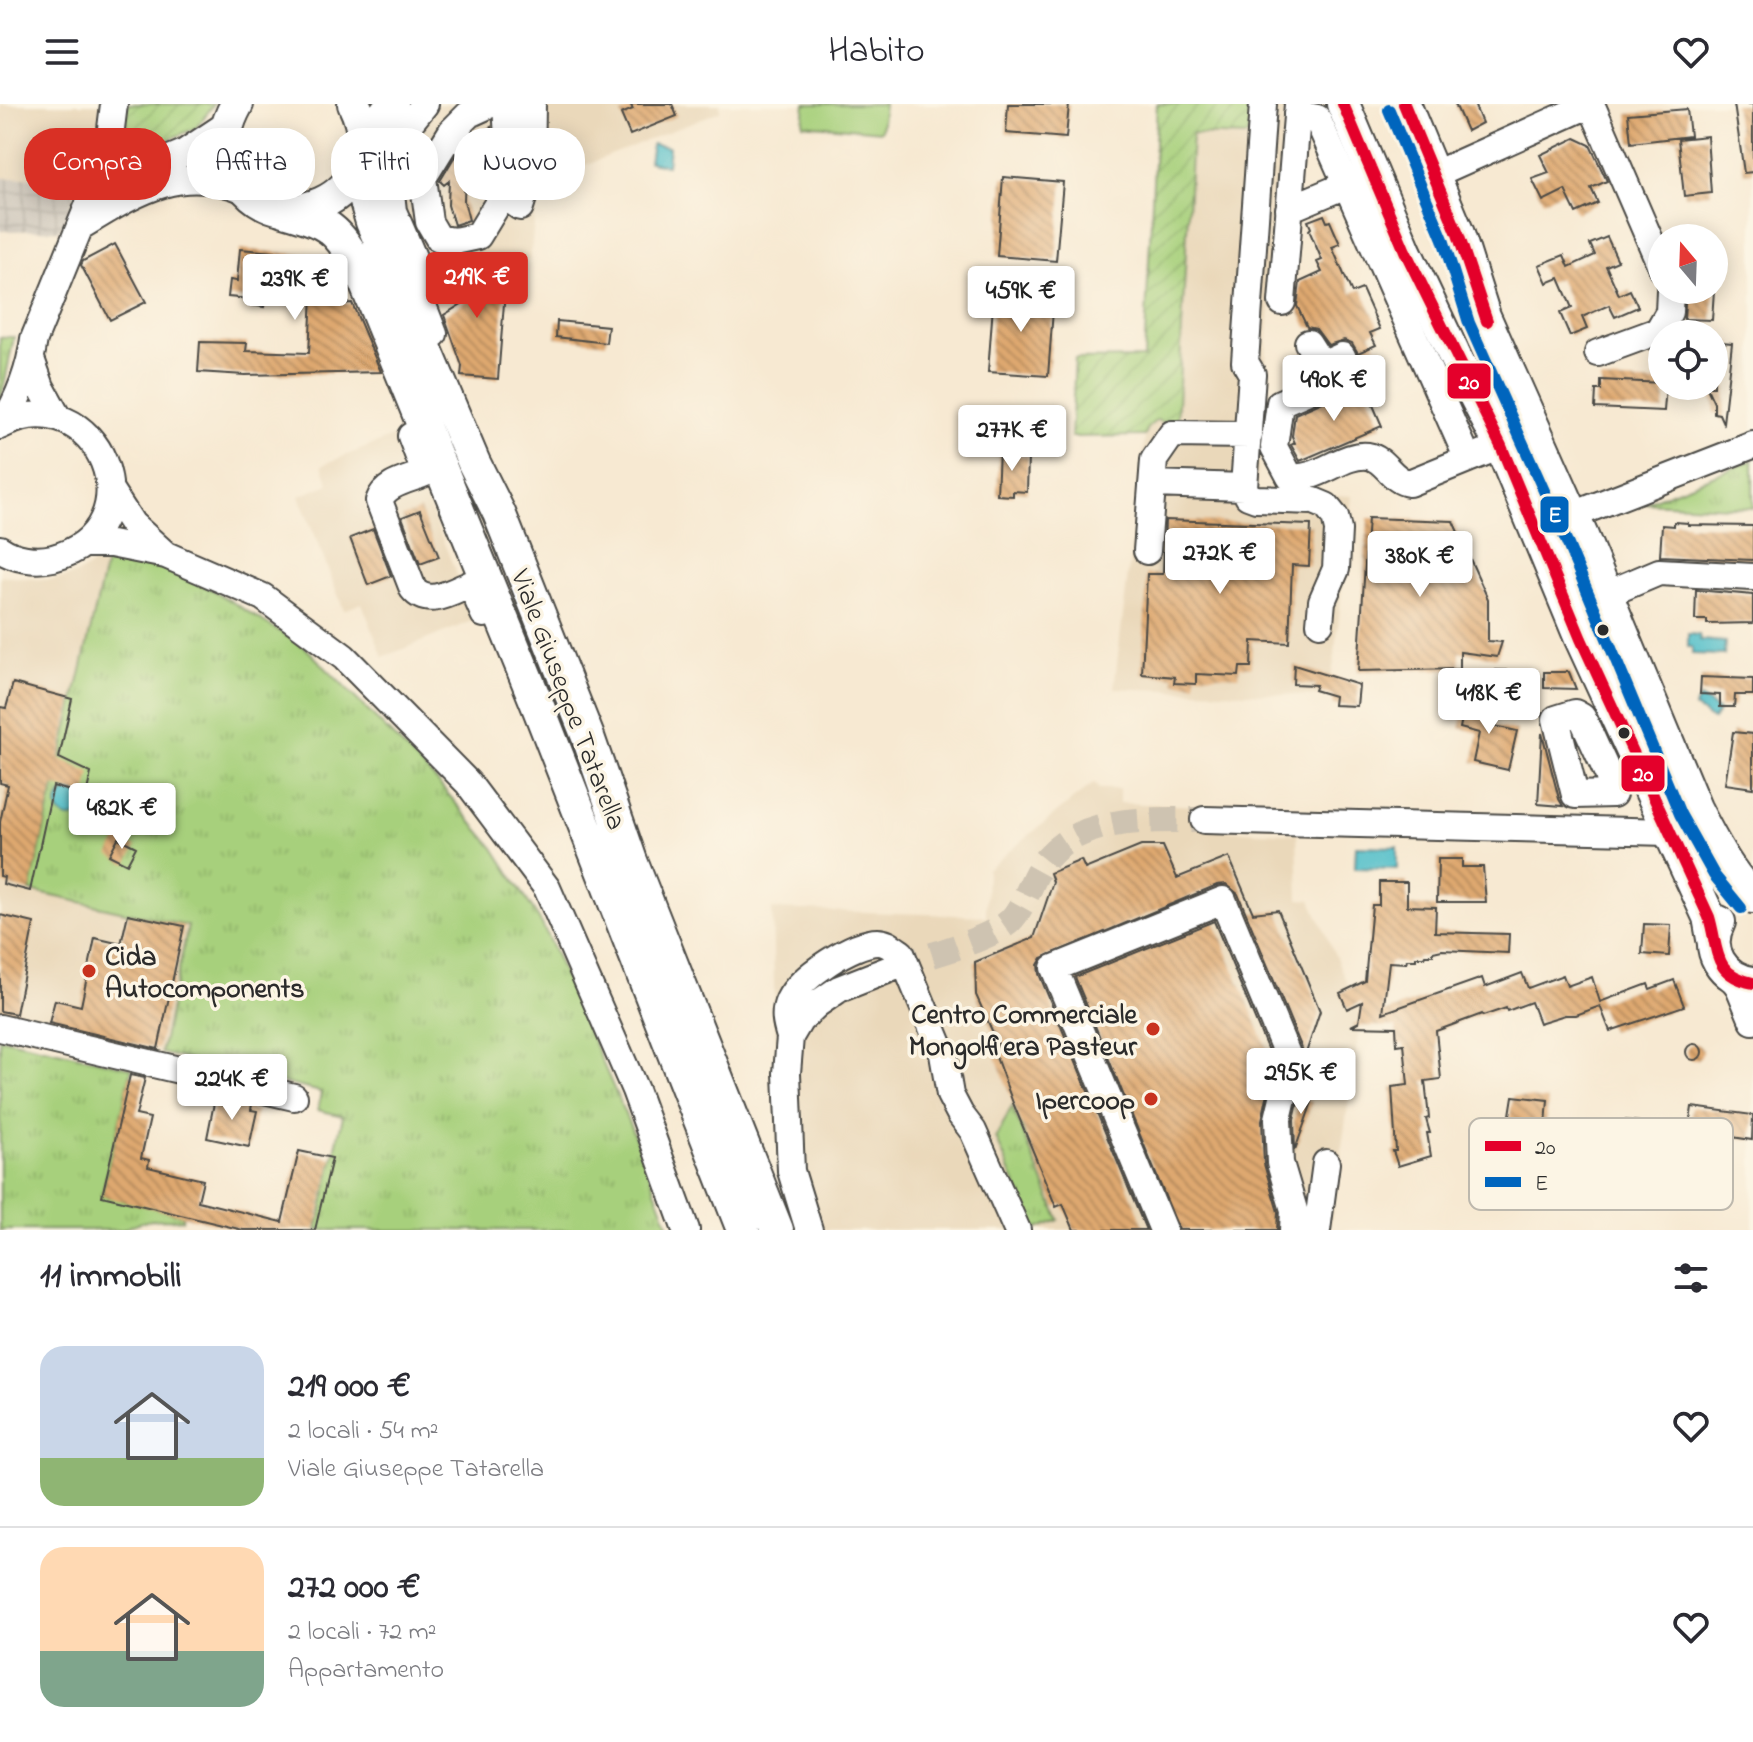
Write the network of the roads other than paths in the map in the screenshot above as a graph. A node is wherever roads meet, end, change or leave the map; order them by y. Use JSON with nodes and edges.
{"nodes":[{"id":1,"x":114,"y":104,"type":"edge"},
{"id":2,"x":354,"y":104,"type":"edge"},
{"id":3,"x":392,"y":104,"type":"edge"},
{"id":4,"x":425,"y":104,"type":"edge"},
{"id":5,"x":491,"y":104,"type":"edge"},
{"id":6,"x":506,"y":104,"type":"edge"},
{"id":7,"x":532,"y":104,"type":"edge"},
{"id":8,"x":1263,"y":104,"type":"edge"},
{"id":9,"x":1343,"y":104,"type":"edge"},
{"id":10,"x":1365,"y":104,"type":"edge"},
{"id":11,"x":1383,"y":104,"type":"edge"},
{"id":12,"x":1404,"y":104,"type":"edge"},
{"id":13,"x":1591,"y":104,"type":"edge"},
{"id":14,"x":1298,"y":109,"type":"edge"},
{"id":15,"x":232,"y":114,"type":"edge"},
{"id":16,"x":111,"y":128,"type":"edge"},
{"id":17,"x":361,"y":128,"type":"edge"},
{"id":18,"x":378,"y":128,"type":"edge"},
{"id":19,"x":507,"y":128,"type":"edge"},
{"id":20,"x":532,"y":128,"type":"edge"},
{"id":21,"x":452,"y":131,"type":"joint"},
{"id":22,"x":171,"y":158,"type":"edge"},
{"id":23,"x":1435,"y":174,"type":"junction"},
{"id":24,"x":187,"y":178,"type":"edge"},
{"id":25,"x":1346,"y":185,"type":"junction"},
{"id":26,"x":89,"y":200,"type":"edge"},
{"id":27,"x":95,"y":200,"type":"edge"},
{"id":28,"x":260,"y":200,"type":"edge"},
{"id":29,"x":331,"y":200,"type":"edge"},
{"id":30,"x":368,"y":200,"type":"edge"},
{"id":31,"x":500,"y":200,"type":"edge"},
{"id":32,"x":1289,"y":209,"type":"junction"},
{"id":33,"x":284,"y":210,"type":"junction"},
{"id":34,"x":85,"y":215,"type":"junction"},
{"id":35,"x":1648,"y":236,"type":"edge"},
{"id":36,"x":1282,"y":302,"type":"dead end"},
{"id":37,"x":1669,"y":304,"type":"edge"},
{"id":38,"x":1484,"y":316,"type":"junction"},
{"id":39,"x":1308,"y":343,"type":"dead end"},
{"id":40,"x":1598,"y":353,"type":"dead end"},
{"id":41,"x":31,"y":359,"type":"junction"},
{"id":42,"x":424,"y":383,"type":"junction"},
{"id":43,"x":58,"y":418,"type":"junction"},
{"id":44,"x":2,"y":425,"type":"edge"},
{"id":45,"x":1249,"y":435,"type":"junction"},
{"id":46,"x":1753,"y":445,"type":"edge"},
{"id":47,"x":1501,"y":446,"type":"junction"},
{"id":48,"x":1468,"y":459,"type":"junction"},
{"id":49,"x":1152,"y":484,"type":"junction"},
{"id":50,"x":1244,"y":487,"type":"junction"},
{"id":51,"x":110,"y":490,"type":"junction"},
{"id":52,"x":1573,"y":515,"type":"junction"},
{"id":53,"x":84,"y":544,"type":"junction"},
{"id":54,"x":2,"y":551,"type":"edge"},
{"id":55,"x":1147,"y":551,"type":"dead end"},
{"id":56,"x":166,"y":555,"type":"junction"},
{"id":57,"x":1753,"y":577,"type":"edge"},
{"id":58,"x":1607,"y":594,"type":"junction"},
{"id":59,"x":1320,"y":623,"type":"dead end"},
{"id":60,"x":536,"y":703,"type":"junction"},
{"id":61,"x":1575,"y":734,"type":"dead end"},
{"id":62,"x":1645,"y":781,"type":"junction"},
{"id":63,"x":1204,"y":820,"type":"tunnel mouth"},
{"id":64,"x":1668,"y":832,"type":"junction"},
{"id":65,"x":1753,"y":899,"type":"edge"},
{"id":66,"x":1713,"y":939,"type":"junction"},
{"id":67,"x":895,"y":967,"type":"tunnel mouth"},
{"id":68,"x":1741,"y":979,"type":"edge"},
{"id":69,"x":1753,"y":1021,"type":"edge"},
{"id":70,"x":0,"y":1028,"type":"edge"},
{"id":71,"x":790,"y":1037,"type":"junction"},
{"id":72,"x":294,"y":1097,"type":"dead end"},
{"id":73,"x":1326,"y":1163,"type":"dead end"},
{"id":74,"x":686,"y":1230,"type":"edge"},
{"id":75,"x":743,"y":1230,"type":"edge"},
{"id":76,"x":777,"y":1230,"type":"edge"},
{"id":77,"x":809,"y":1230,"type":"edge"},
{"id":78,"x":1017,"y":1230,"type":"edge"},
{"id":79,"x":1163,"y":1230,"type":"edge"},
{"id":80,"x":1293,"y":1230,"type":"edge"},
{"id":81,"x":1317,"y":1230,"type":"edge"}],
"edges":[{"from":1,"to":16,"type":"street"},
{"from":2,"to":17,"type":"main road","name":"Viale Giuseppe Tatarella"},
{"from":3,"to":18,"type":"main road"},
{"from":4,"to":42,"type":"street"},
{"from":5,"to":21,"type":"street"},
{"from":6,"to":19,"type":"street"},
{"from":7,"to":20,"type":"street"},
{"from":8,"to":45,"type":"street"},
{"from":9,"to":47,"type":"main road"},
{"from":10,"to":47,"type":"main road"},
{"from":11,"to":38,"type":"main road"},
{"from":12,"to":23,"type":"main road"},
{"from":13,"to":23,"type":"street"},
{"from":13,"to":35,"type":"street"},
{"from":14,"to":25,"type":"street"},
{"from":14,"to":32,"type":"street"},
{"from":15,"to":22,"type":"street"},
{"from":21,"to":31,"type":"street"},
{"from":23,"to":38,"type":"main road"},
{"from":24,"to":34,"type":"street"},
{"from":25,"to":32,"type":"street"},
{"from":25,"to":48,"type":"street"},
{"from":26,"to":34,"type":"street"},
{"from":27,"to":34,"type":"street"},
{"from":28,"to":33,"type":"main road","name":"Viale Giuseppe Tatarella"},
{"from":29,"to":33,"type":"main road"},
{"from":30,"to":42,"type":"main road","name":"Viale Giuseppe Tatarella"},
{"from":32,"to":36,"type":"street"},
{"from":33,"to":42,"type":"main road","name":"Viale Giuseppe Tatarella"},
{"from":34,"to":41,"type":"street"},
{"from":37,"to":40,"type":"street"},
{"from":38,"to":52,"type":"main road"},
{"from":39,"to":48,"type":"street"},
{"from":41,"to":43,"type":"street"},
{"from":41,"to":44,"type":"street"},
{"from":42,"to":60,"type":"main road","name":"Viale Giuseppe Tatarella"},
{"from":42,"to":60,"type":"street"},
{"from":42,"to":76,"type":"main road","name":"Viale Giuseppe Tatarella"},
{"from":43,"to":44,"type":"street"},
{"from":43,"to":51,"type":"street"},
{"from":45,"to":49,"type":"street"},
{"from":45,"to":50,"type":"street"},
{"from":46,"to":52,"type":"street"},
{"from":47,"to":48,"type":"street"},
{"from":47,"to":62,"type":"main road"},
{"from":49,"to":50,"type":"street"},
{"from":49,"to":55,"type":"street"},
{"from":50,"to":59,"type":"street"},
{"from":51,"to":53,"type":"street"},
{"from":51,"to":56,"type":"street"},
{"from":52,"to":58,"type":"main road"},
{"from":53,"to":54,"type":"street"},
{"from":53,"to":56,"type":"street"},
{"from":56,"to":74,"type":"street"},
{"from":57,"to":58,"type":"street"},
{"from":58,"to":65,"type":"main road"},
{"from":60,"to":75,"type":"main road","name":"Viale Giuseppe Tatarella"},
{"from":61,"to":62,"type":"street"},
{"from":62,"to":64,"type":"main road"},
{"from":63,"to":64,"type":"street"},
{"from":64,"to":66,"type":"main road"},
{"from":65,"to":66,"type":"main road"},
{"from":66,"to":68,"type":"main road"},
{"from":67,"to":71,"type":"street"},
{"from":68,"to":69,"type":"street"},
{"from":70,"to":72,"type":"street"},
{"from":71,"to":77,"type":"street"},
{"from":71,"to":78,"type":"street"},
{"from":73,"to":81,"type":"street"},
{"from":79,"to":80,"type":"street"}]}
